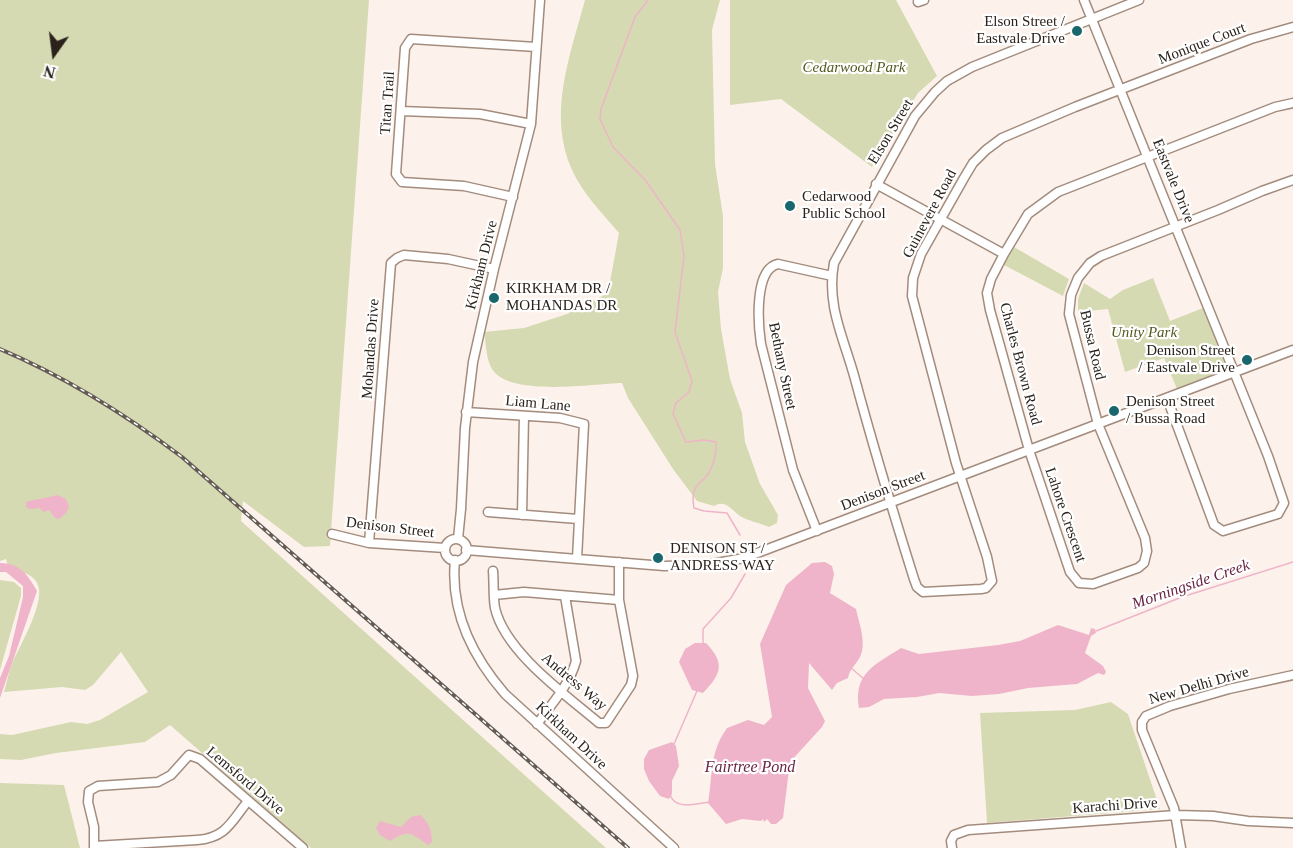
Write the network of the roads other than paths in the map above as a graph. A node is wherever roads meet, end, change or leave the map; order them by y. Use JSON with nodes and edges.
{"nodes":[{"id":1,"x":540,"y":0,"type":"edge"},
{"id":2,"x":1084,"y":0,"type":"edge"},
{"id":3,"x":1139,"y":0,"type":"edge"},
{"id":4,"x":1092,"y":19,"type":"junction"},
{"id":5,"x":1293,"y":27,"type":"edge"},
{"id":6,"x":536,"y":46,"type":"junction"},
{"id":7,"x":1122,"y":89,"type":"junction"},
{"id":8,"x":1293,"y":103,"type":"edge"},
{"id":9,"x":401,"y":111,"type":"junction"},
{"id":10,"x":531,"y":124,"type":"junction"},
{"id":11,"x":1149,"y":158,"type":"junction"},
{"id":12,"x":1293,"y":180,"type":"edge"},
{"id":13,"x":876,"y":184,"type":"junction"},
{"id":14,"x":513,"y":197,"type":"junction"},
{"id":15,"x":941,"y":220,"type":"junction"},
{"id":16,"x":1176,"y":227,"type":"junction"},
{"id":17,"x":1004,"y":254,"type":"junction"},
{"id":18,"x":494,"y":269,"type":"junction"},
{"id":19,"x":832,"y":276,"type":"junction"},
{"id":20,"x":1293,"y":350,"type":"edge"},
{"id":21,"x":1234,"y":373,"type":"junction"},
{"id":22,"x":1167,"y":398,"type":"junction"},
{"id":23,"x":466,"y":412,"type":"junction"},
{"id":24,"x":524,"y":416,"type":"junction"},
{"id":25,"x":1098,"y":424,"type":"junction"},
{"id":26,"x":1029,"y":450,"type":"junction"},
{"id":27,"x":960,"y":476,"type":"junction"},
{"id":28,"x":890,"y":503,"type":"junction"},
{"id":29,"x":488,"y":512,"type":"dead end"},
{"id":30,"x":522,"y":515,"type":"junction"},
{"id":31,"x":578,"y":519,"type":"junction"},
{"id":32,"x":816,"y":531,"type":"junction"},
{"id":33,"x":332,"y":534,"type":"dead end"},
{"id":34,"x":458,"y":539,"type":"junction"},
{"id":35,"x":369,"y":543,"type":"junction"},
{"id":36,"x":445,"y":548,"type":"junction"},
{"id":37,"x":466,"y":550,"type":"junction"},
{"id":38,"x":577,"y":559,"type":"junction"},
{"id":39,"x":455,"y":560,"type":"junction"},
{"id":40,"x":619,"y":562,"type":"junction"},
{"id":41,"x":493,"y":571,"type":"dead end"},
{"id":42,"x":494,"y":595,"type":"junction"},
{"id":43,"x":565,"y":596,"type":"junction"},
{"id":44,"x":619,"y":600,"type":"junction"},
{"id":45,"x":1292,"y":676,"type":"edge"},
{"id":46,"x":561,"y":691,"type":"junction"},
{"id":47,"x":537,"y":724,"type":"junction"},
{"id":48,"x":248,"y":801,"type":"junction"},
{"id":49,"x":1176,"y":814,"type":"junction"},
{"id":50,"x":1293,"y":824,"type":"edge"},
{"id":51,"x":94,"y":847,"type":"edge"},
{"id":52,"x":303,"y":848,"type":"edge"},
{"id":53,"x":674,"y":848,"type":"edge"},
{"id":54,"x":952,"y":848,"type":"edge"},
{"id":55,"x":1181,"y":848,"type":"edge"}],
"edges":[{"from":1,"to":6,"type":"street","name":"Kirkham Drive"},
{"from":2,"to":4,"type":"street","name":"Eastvale Drive"},
{"from":3,"to":4,"type":"street","name":"Elson Street"},
{"from":4,"to":7,"type":"street","name":"Eastvale Drive"},
{"from":4,"to":13,"type":"street","name":"Elson Street"},
{"from":5,"to":7,"type":"street","name":"Monique Court"},
{"from":6,"to":9,"type":"street","name":"Titan Trail"},
{"from":6,"to":10,"type":"street","name":"Kirkham Drive"},
{"from":7,"to":11,"type":"street","name":"Eastvale Drive"},
{"from":7,"to":15,"type":"street","name":"Guinevere Road"},
{"from":8,"to":11,"type":"street","name":"Charles Brown Road"},
{"from":9,"to":10,"type":"street"},
{"from":9,"to":14,"type":"street","name":"Titan Trail"},
{"from":10,"to":14,"type":"street","name":"Kirkham Drive"},
{"from":11,"to":16,"type":"street","name":"Eastvale Drive"},
{"from":11,"to":17,"type":"street","name":"Charles Brown Road"},
{"from":12,"to":16,"type":"street","name":"Bussa Road"},
{"from":13,"to":15,"type":"street"},
{"from":13,"to":19,"type":"street","name":"Elson Street"},
{"from":14,"to":18,"type":"street","name":"Kirkham Drive"},
{"from":15,"to":17,"type":"street"},
{"from":15,"to":27,"type":"street","name":"Guinevere Road"},
{"from":16,"to":21,"type":"street","name":"Eastvale Drive"},
{"from":16,"to":25,"type":"street","name":"Bussa Road"},
{"from":17,"to":26,"type":"street","name":"Charles Brown Road"},
{"from":18,"to":23,"type":"street","name":"Kirkham Drive"},
{"from":18,"to":35,"type":"street","name":"Mohandas Drive"},
{"from":19,"to":28,"type":"street","name":"Elson Street"},
{"from":19,"to":32,"type":"street","name":"Bethany Street"},
{"from":20,"to":21,"type":"street","name":"Denison Street"},
{"from":21,"to":22,"type":"street","name":"Denison Street"},
{"from":21,"to":22,"type":"street","name":"Eastvale Drive"},
{"from":22,"to":25,"type":"street","name":"Denison Street"},
{"from":23,"to":24,"type":"street","name":"Liam Lane"},
{"from":23,"to":34,"type":"street","name":"Kirkham Drive"},
{"from":24,"to":30,"type":"street"},
{"from":24,"to":31,"type":"street","name":"Liam Lane"},
{"from":25,"to":26,"type":"street","name":"Denison Street"},
{"from":25,"to":26,"type":"street","name":"Lahore Crescent"},
{"from":26,"to":27,"type":"street","name":"Denison Street"},
{"from":27,"to":28,"type":"street","name":"Denison Street"},
{"from":27,"to":28,"type":"street","name":"Guinevere Road"},
{"from":28,"to":32,"type":"street","name":"Denison Street"},
{"from":29,"to":30,"type":"street"},
{"from":30,"to":31,"type":"street"},
{"from":31,"to":38,"type":"street"},
{"from":32,"to":40,"type":"street","name":"Denison Street"},
{"from":33,"to":35,"type":"street","name":"Denison Street"},
{"from":34,"to":36,"type":"street"},
{"from":34,"to":37,"type":"street"},
{"from":35,"to":36,"type":"street","name":"Denison Street"},
{"from":36,"to":39,"type":"street"},
{"from":37,"to":38,"type":"street","name":"Denison Street"},
{"from":37,"to":39,"type":"street"},
{"from":38,"to":40,"type":"street","name":"Denison Street"},
{"from":39,"to":47,"type":"street","name":"Kirkham Drive"},
{"from":40,"to":44,"type":"street","name":"Andress Way"},
{"from":41,"to":42,"type":"street","name":"Andress Way"},
{"from":42,"to":43,"type":"street"},
{"from":42,"to":46,"type":"street","name":"Andress Way"},
{"from":43,"to":44,"type":"street"},
{"from":43,"to":46,"type":"street"},
{"from":44,"to":46,"type":"street","name":"Andress Way"},
{"from":45,"to":49,"type":"street","name":"New Delhi Drive"},
{"from":46,"to":47,"type":"street"},
{"from":47,"to":53,"type":"street","name":"Kirkham Drive"},
{"from":48,"to":51,"type":"street"},
{"from":48,"to":51,"type":"street","name":"Lemsford Drive"},
{"from":48,"to":52,"type":"street","name":"Lemsford Drive"},
{"from":49,"to":50,"type":"street","name":"Karachi Drive"},
{"from":49,"to":54,"type":"street","name":"Karachi Drive"},
{"from":49,"to":55,"type":"street","name":"New Delhi Drive"}]}
